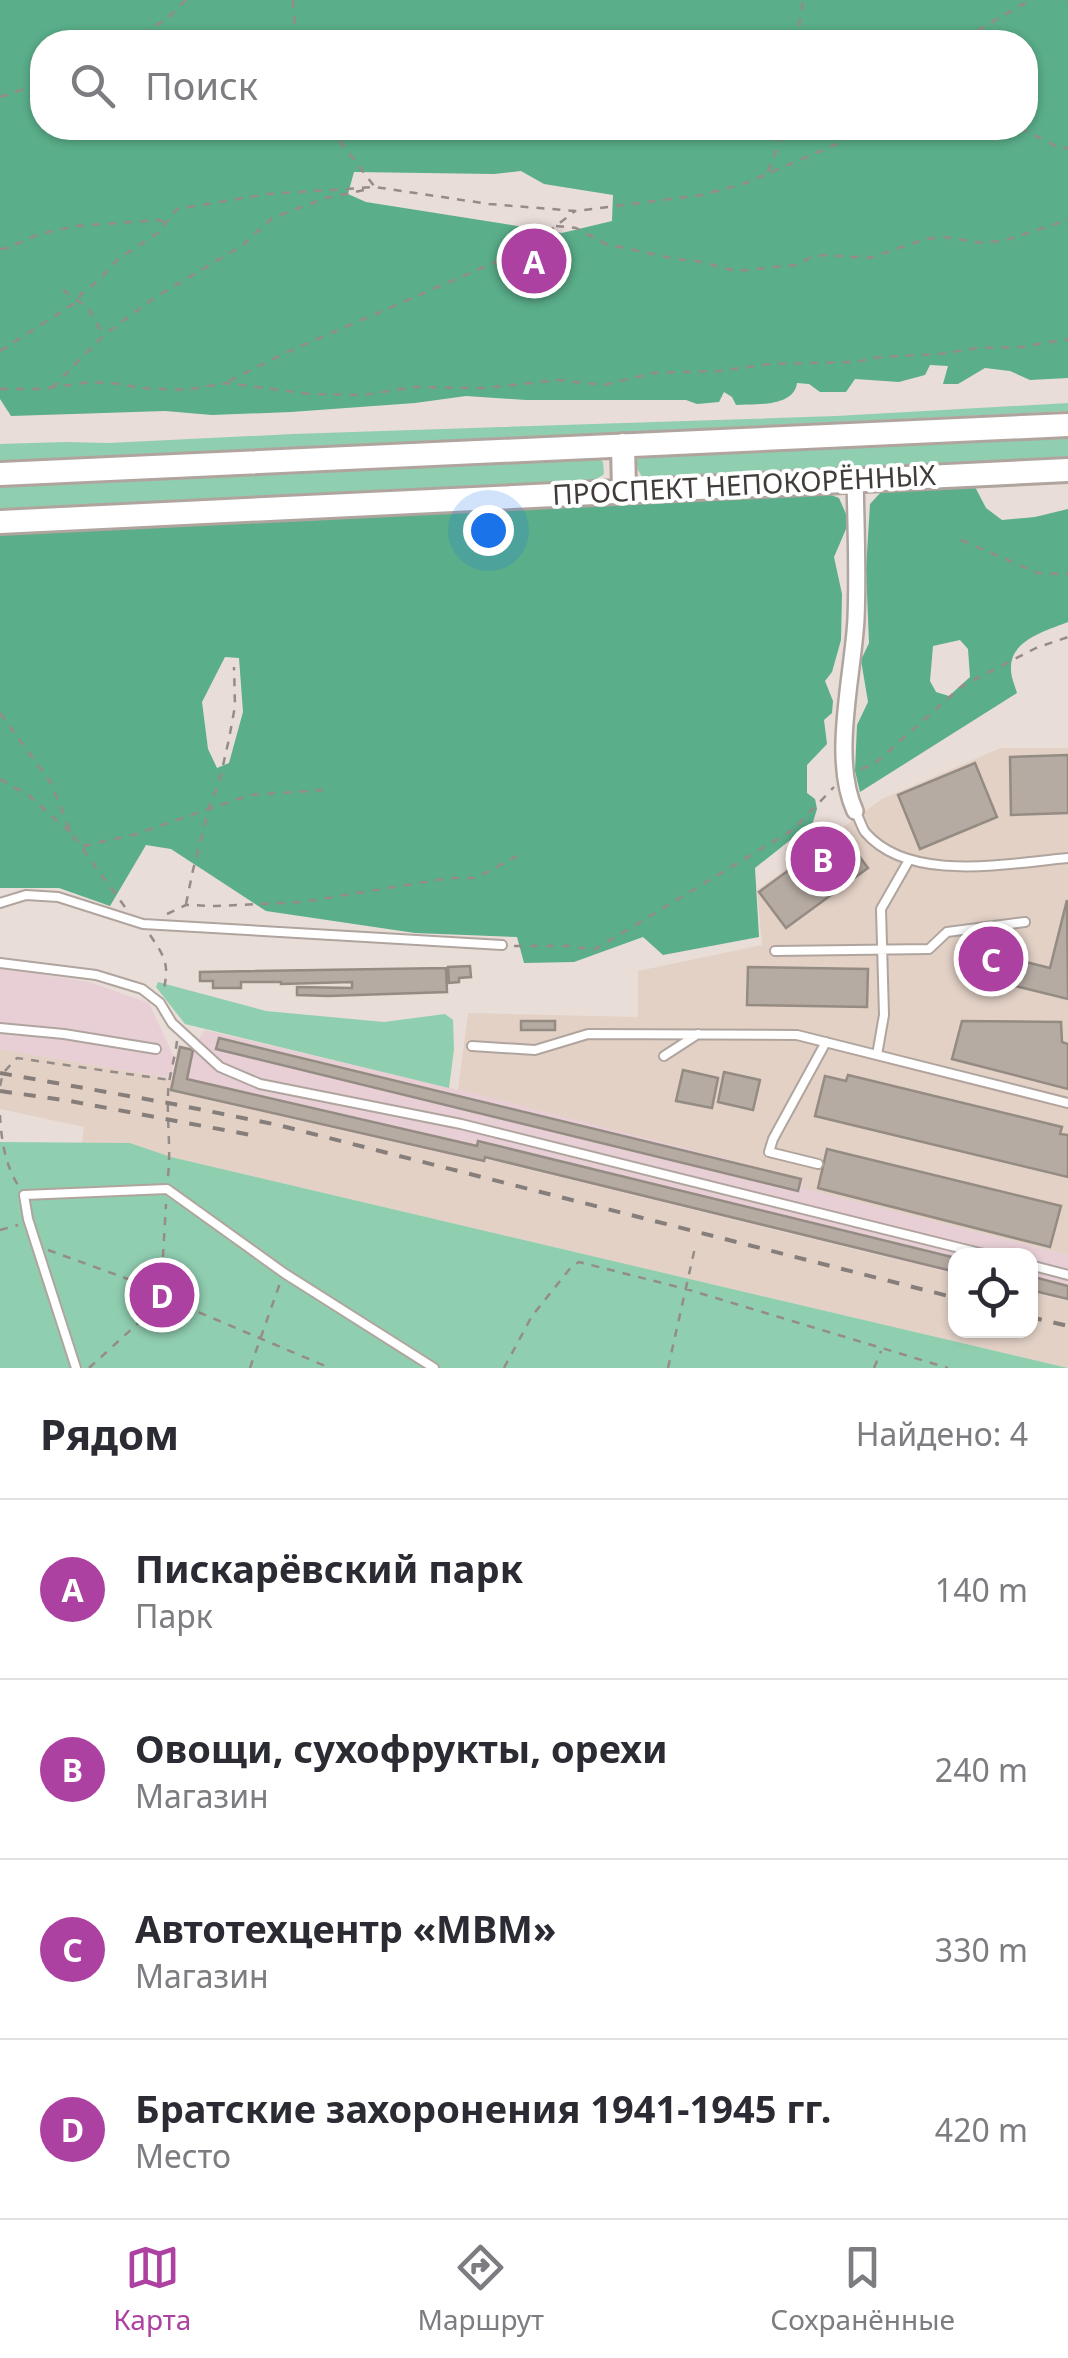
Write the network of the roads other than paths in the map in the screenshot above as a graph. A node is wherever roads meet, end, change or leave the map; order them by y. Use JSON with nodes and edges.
{"nodes":[{"id":1,"x":1068,"y":425,"type":"edge"},
{"id":2,"x":622,"y":445,"type":"junction"},
{"id":3,"x":1068,"y":470,"type":"edge"},
{"id":4,"x":0,"y":474,"type":"edge"},
{"id":5,"x":855,"y":480,"type":"junction"},
{"id":6,"x":624,"y":491,"type":"junction"},
{"id":7,"x":0,"y":522,"type":"edge"},
{"id":8,"x":856,"y":810,"type":"joint"},
{"id":9,"x":1068,"y":858,"type":"edge"},
{"id":10,"x":908,"y":860,"type":"junction"},
{"id":11,"x":0,"y":903,"type":"edge"},
{"id":12,"x":1025,"y":922,"type":"dead end"},
{"id":13,"x":502,"y":946,"type":"road end"},
{"id":14,"x":882,"y":950,"type":"junction"},
{"id":15,"x":776,"y":951,"type":"dead end"},
{"id":16,"x":0,"y":963,"type":"edge"},
{"id":17,"x":0,"y":1028,"type":"edge"},
{"id":18,"x":698,"y":1034,"type":"junction"},
{"id":19,"x":826,"y":1042,"type":"junction"},
{"id":20,"x":472,"y":1046,"type":"dead end"},
{"id":21,"x":156,"y":1049,"type":"dead end"},
{"id":22,"x":877,"y":1055,"type":"junction"},
{"id":23,"x":664,"y":1056,"type":"dead end"},
{"id":24,"x":1068,"y":1104,"type":"edge"},
{"id":25,"x":818,"y":1164,"type":"dead end"},
{"id":26,"x":960,"y":1248,"type":"edge"},
{"id":27,"x":1038,"y":1267,"type":"edge"},
{"id":28,"x":1068,"y":1275,"type":"edge"},
{"id":29,"x":76,"y":1368,"type":"edge"},
{"id":30,"x":434,"y":1368,"type":"edge"}],
"edges":[{"from":1,"to":2,"type":"main road","name":"ПРОСПЕКТ НЕПОКОРЁННЫХ"},
{"from":2,"to":4,"type":"main road","name":"ПРОСПЕКТ НЕПОКОРЁННЫХ"},
{"from":2,"to":6,"type":"main road"},
{"from":3,"to":5,"type":"main road","name":"ПРОСПЕКТ НЕПОКОРЁННЫХ"},
{"from":5,"to":6,"type":"main road","name":"ПРОСПЕКТ НЕПОКОРЁННЫХ"},
{"from":5,"to":8,"type":"street"},
{"from":6,"to":7,"type":"main road","name":"ПРОСПЕКТ НЕПОКОРЁННЫХ"},
{"from":8,"to":10,"type":"lane"},
{"from":9,"to":10,"type":"lane"},
{"from":10,"to":14,"type":"lane"},
{"from":11,"to":13,"type":"lane"},
{"from":12,"to":14,"type":"lane"},
{"from":14,"to":15,"type":"lane"},
{"from":14,"to":22,"type":"lane"},
{"from":16,"to":26,"type":"lane"},
{"from":17,"to":21,"type":"lane"},
{"from":18,"to":19,"type":"lane"},
{"from":18,"to":20,"type":"lane"},
{"from":18,"to":23,"type":"lane"},
{"from":19,"to":22,"type":"lane"},
{"from":19,"to":25,"type":"lane"},
{"from":22,"to":24,"type":"lane"},
{"from":27,"to":28,"type":"lane"},
{"from":29,"to":30,"type":"lane"}]}
